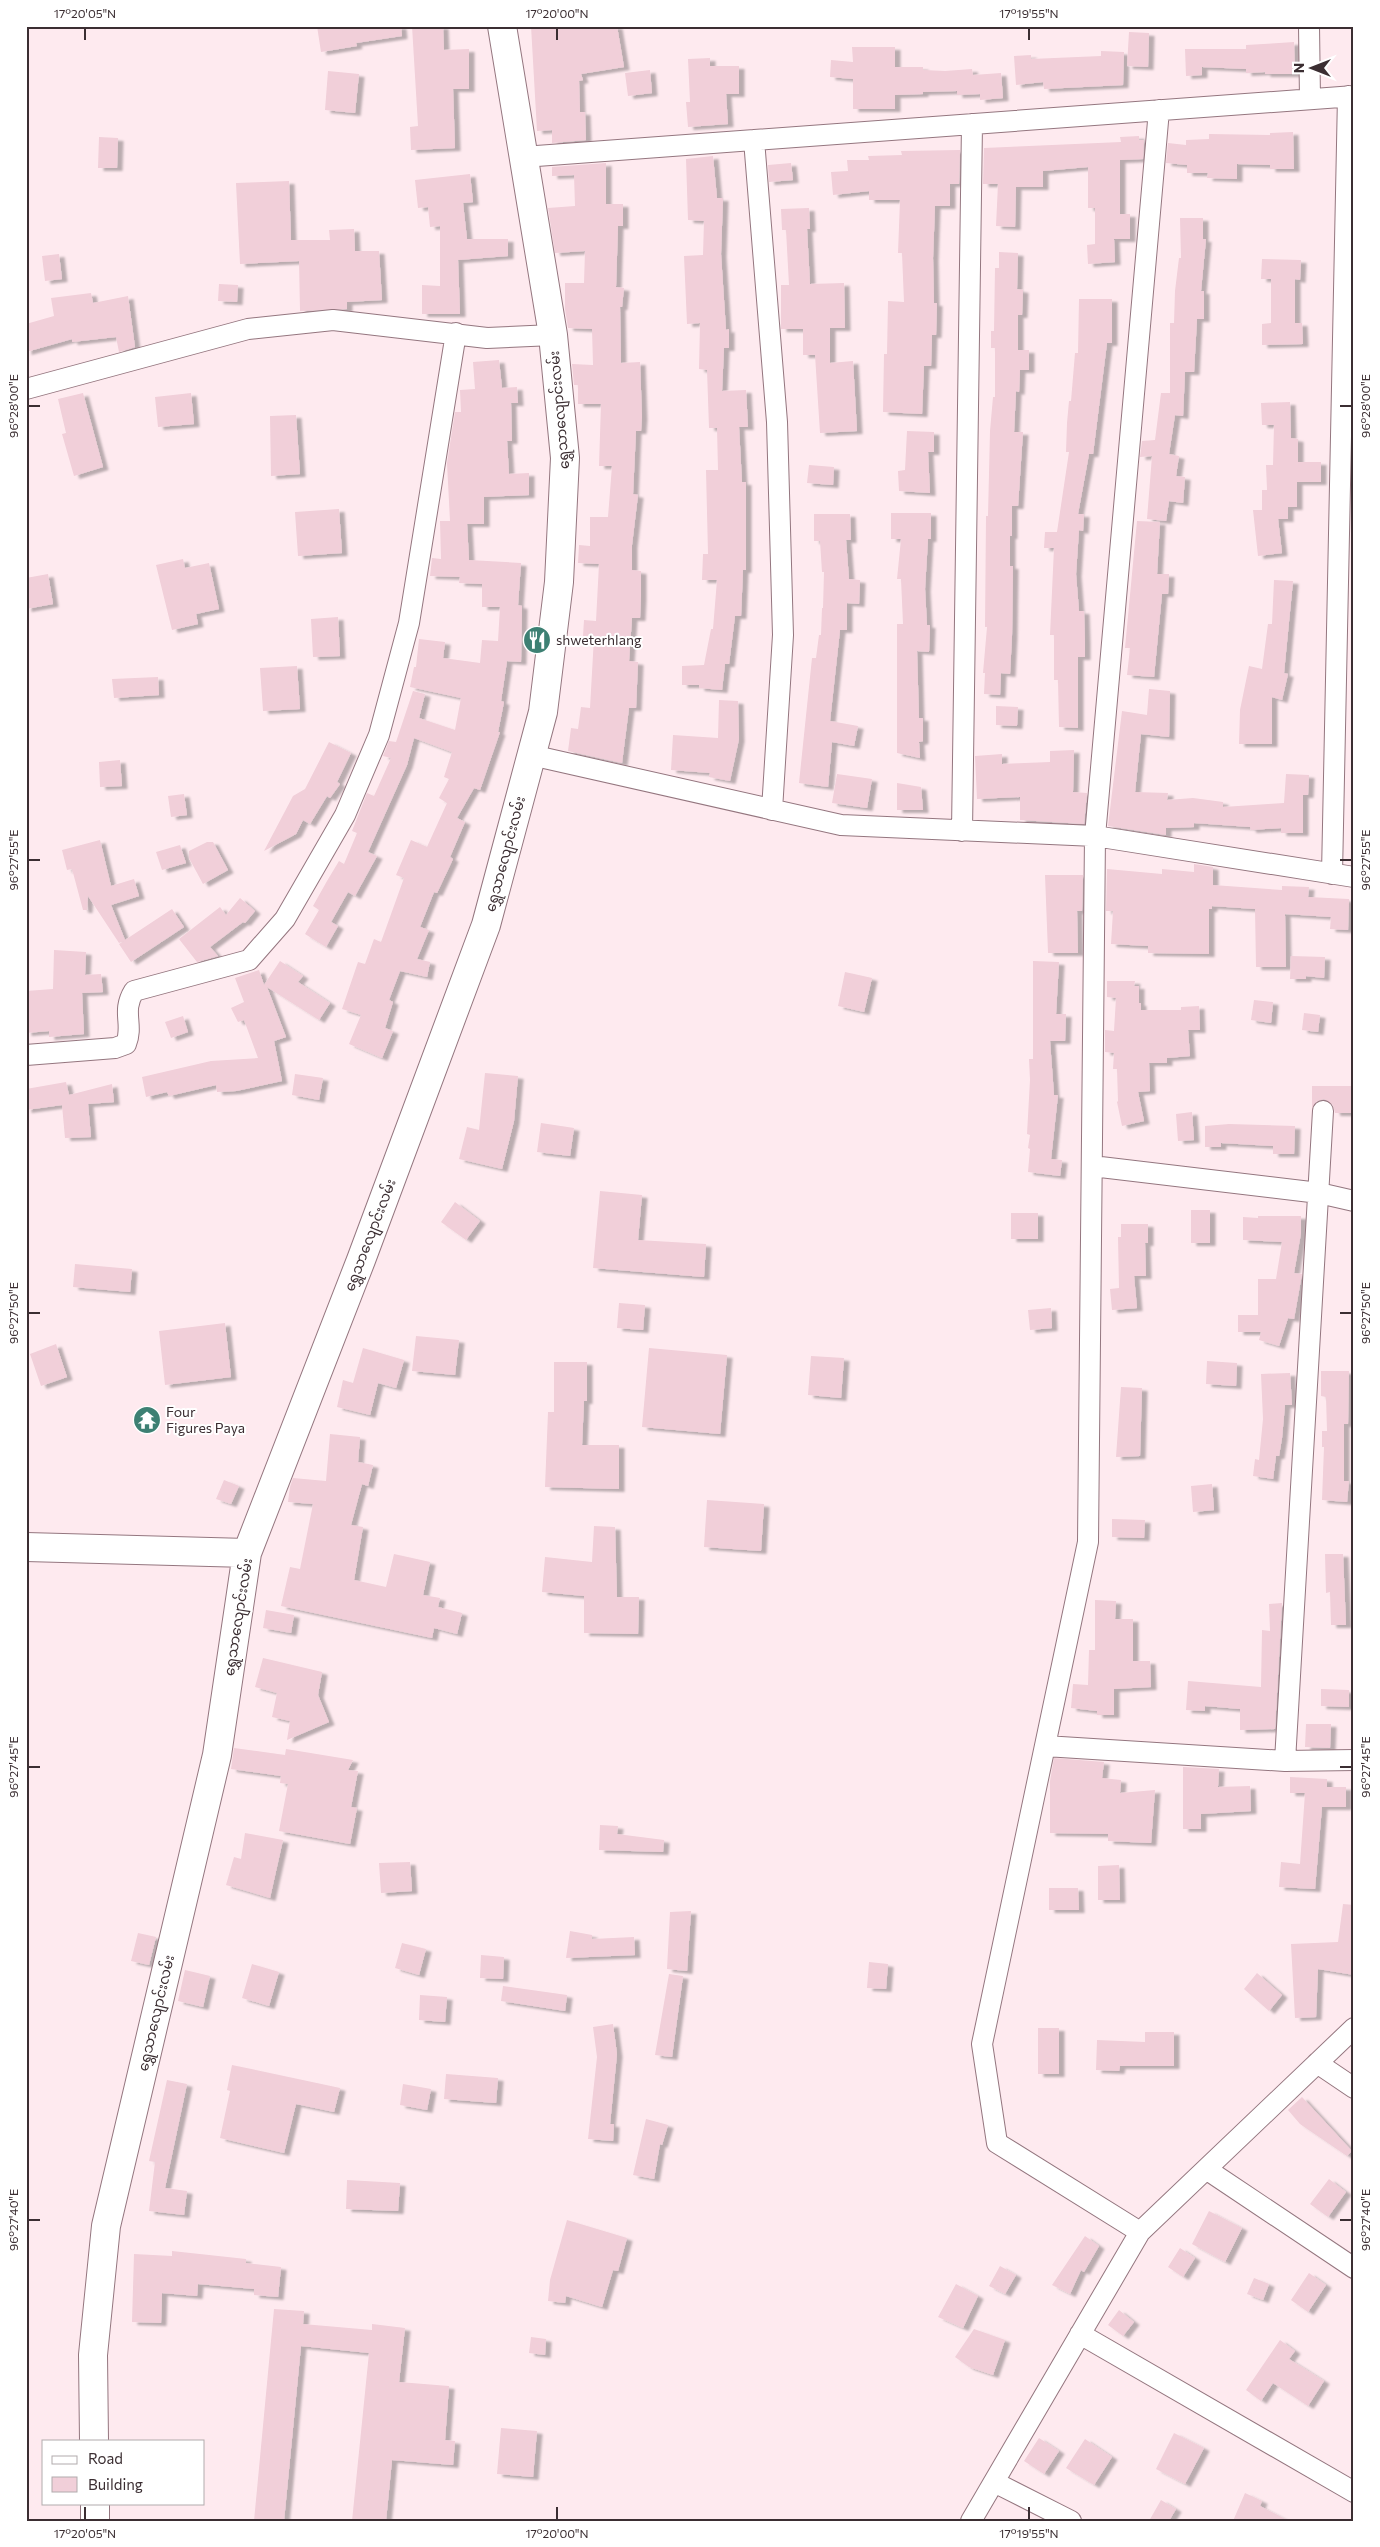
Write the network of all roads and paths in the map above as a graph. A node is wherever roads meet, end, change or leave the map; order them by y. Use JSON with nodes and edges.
{"nodes":[{"id":1,"x":502,"y":26,"type":"edge"},
{"id":2,"x":1309,"y":26,"type":"edge"},
{"id":3,"x":1351,"y":96,"type":"edge"},
{"id":4,"x":1310,"y":99,"type":"junction"},
{"id":5,"x":1159,"y":110,"type":"junction"},
{"id":6,"x":972,"y":124,"type":"junction"},
{"id":7,"x":754,"y":140,"type":"junction"},
{"id":8,"x":523,"y":157,"type":"junction"},
{"id":9,"x":456,"y":333,"type":"junction"},
{"id":10,"x":553,"y":335,"type":"junction"},
{"id":11,"x":26,"y":389,"type":"edge"},
{"id":12,"x":531,"y":755,"type":"junction"},
{"id":13,"x":772,"y":810,"type":"junction"},
{"id":14,"x":962,"y":831,"type":"junction"},
{"id":15,"x":1094,"y":836,"type":"junction"},
{"id":16,"x":1332,"y":874,"type":"junction"},
{"id":17,"x":1354,"y":876,"type":"edge"},
{"id":18,"x":26,"y":1055,"type":"edge"},
{"id":19,"x":1323,"y":1111,"type":"dead end"},
{"id":20,"x":1092,"y":1166,"type":"junction"},
{"id":21,"x":1318,"y":1193,"type":"junction"},
{"id":22,"x":1354,"y":1201,"type":"edge"},
{"id":23,"x":26,"y":1547,"type":"edge"},
{"id":24,"x":248,"y":1553,"type":"junction"},
{"id":25,"x":1045,"y":1746,"type":"junction"},
{"id":26,"x":1354,"y":1760,"type":"edge"},
{"id":27,"x":1285,"y":1761,"type":"junction"},
{"id":28,"x":1354,"y":2028,"type":"edge"},
{"id":29,"x":1317,"y":2063,"type":"junction"},
{"id":30,"x":1354,"y":2088,"type":"edge"},
{"id":31,"x":1206,"y":2169,"type":"junction"},
{"id":32,"x":1140,"y":2232,"type":"junction"},
{"id":33,"x":1354,"y":2268,"type":"edge"},
{"id":34,"x":1080,"y":2334,"type":"junction"},
{"id":35,"x":94,"y":2440,"type":"edge"},
{"id":36,"x":994,"y":2482,"type":"junction"},
{"id":37,"x":1354,"y":2492,"type":"edge"},
{"id":38,"x":95,"y":2504,"type":"edge"},
{"id":39,"x":95,"y":2521,"type":"edge"},
{"id":40,"x":971,"y":2521,"type":"edge"},
{"id":41,"x":1071,"y":2521,"type":"edge"}],
"edges":[{"from":1,"to":8,"type":"street","name":"ရွှေသာလျောင်းလမ်း"},
{"from":2,"to":4,"type":"street"},
{"from":3,"to":4,"type":"street"},
{"from":3,"to":16,"type":"street"},
{"from":4,"to":5,"type":"street"},
{"from":5,"to":6,"type":"street"},
{"from":5,"to":15,"type":"street"},
{"from":6,"to":7,"type":"street"},
{"from":6,"to":14,"type":"street"},
{"from":7,"to":8,"type":"street"},
{"from":7,"to":13,"type":"street"},
{"from":8,"to":10,"type":"street","name":"ရွှေသာလျောင်းလမ်း"},
{"from":9,"to":10,"type":"street"},
{"from":9,"to":11,"type":"street"},
{"from":9,"to":18,"type":"street"},
{"from":10,"to":12,"type":"street","name":"ရွှေသာလျောင်းလမ်း"},
{"from":12,"to":13,"type":"street"},
{"from":12,"to":24,"type":"street","name":"ရွှေသာလျောင်းလမ်း"},
{"from":13,"to":14,"type":"street"},
{"from":14,"to":15,"type":"street"},
{"from":15,"to":16,"type":"street"},
{"from":15,"to":20,"type":"street"},
{"from":16,"to":17,"type":"street"},
{"from":19,"to":21,"type":"street"},
{"from":20,"to":21,"type":"street"},
{"from":20,"to":25,"type":"street"},
{"from":21,"to":22,"type":"street"},
{"from":21,"to":27,"type":"street"},
{"from":23,"to":24,"type":"street"},
{"from":24,"to":35,"type":"street","name":"ရွှေသာလျောင်းလမ်း"},
{"from":25,"to":27,"type":"street"},
{"from":25,"to":32,"type":"street"},
{"from":26,"to":27,"type":"street"},
{"from":28,"to":29,"type":"street"},
{"from":29,"to":30,"type":"street"},
{"from":29,"to":31,"type":"street"},
{"from":31,"to":32,"type":"street"},
{"from":31,"to":33,"type":"street"},
{"from":32,"to":34,"type":"street"},
{"from":34,"to":36,"type":"street"},
{"from":34,"to":37,"type":"street"},
{"from":36,"to":40,"type":"street"},
{"from":36,"to":41,"type":"street"},
{"from":38,"to":39,"type":"street"}]}
